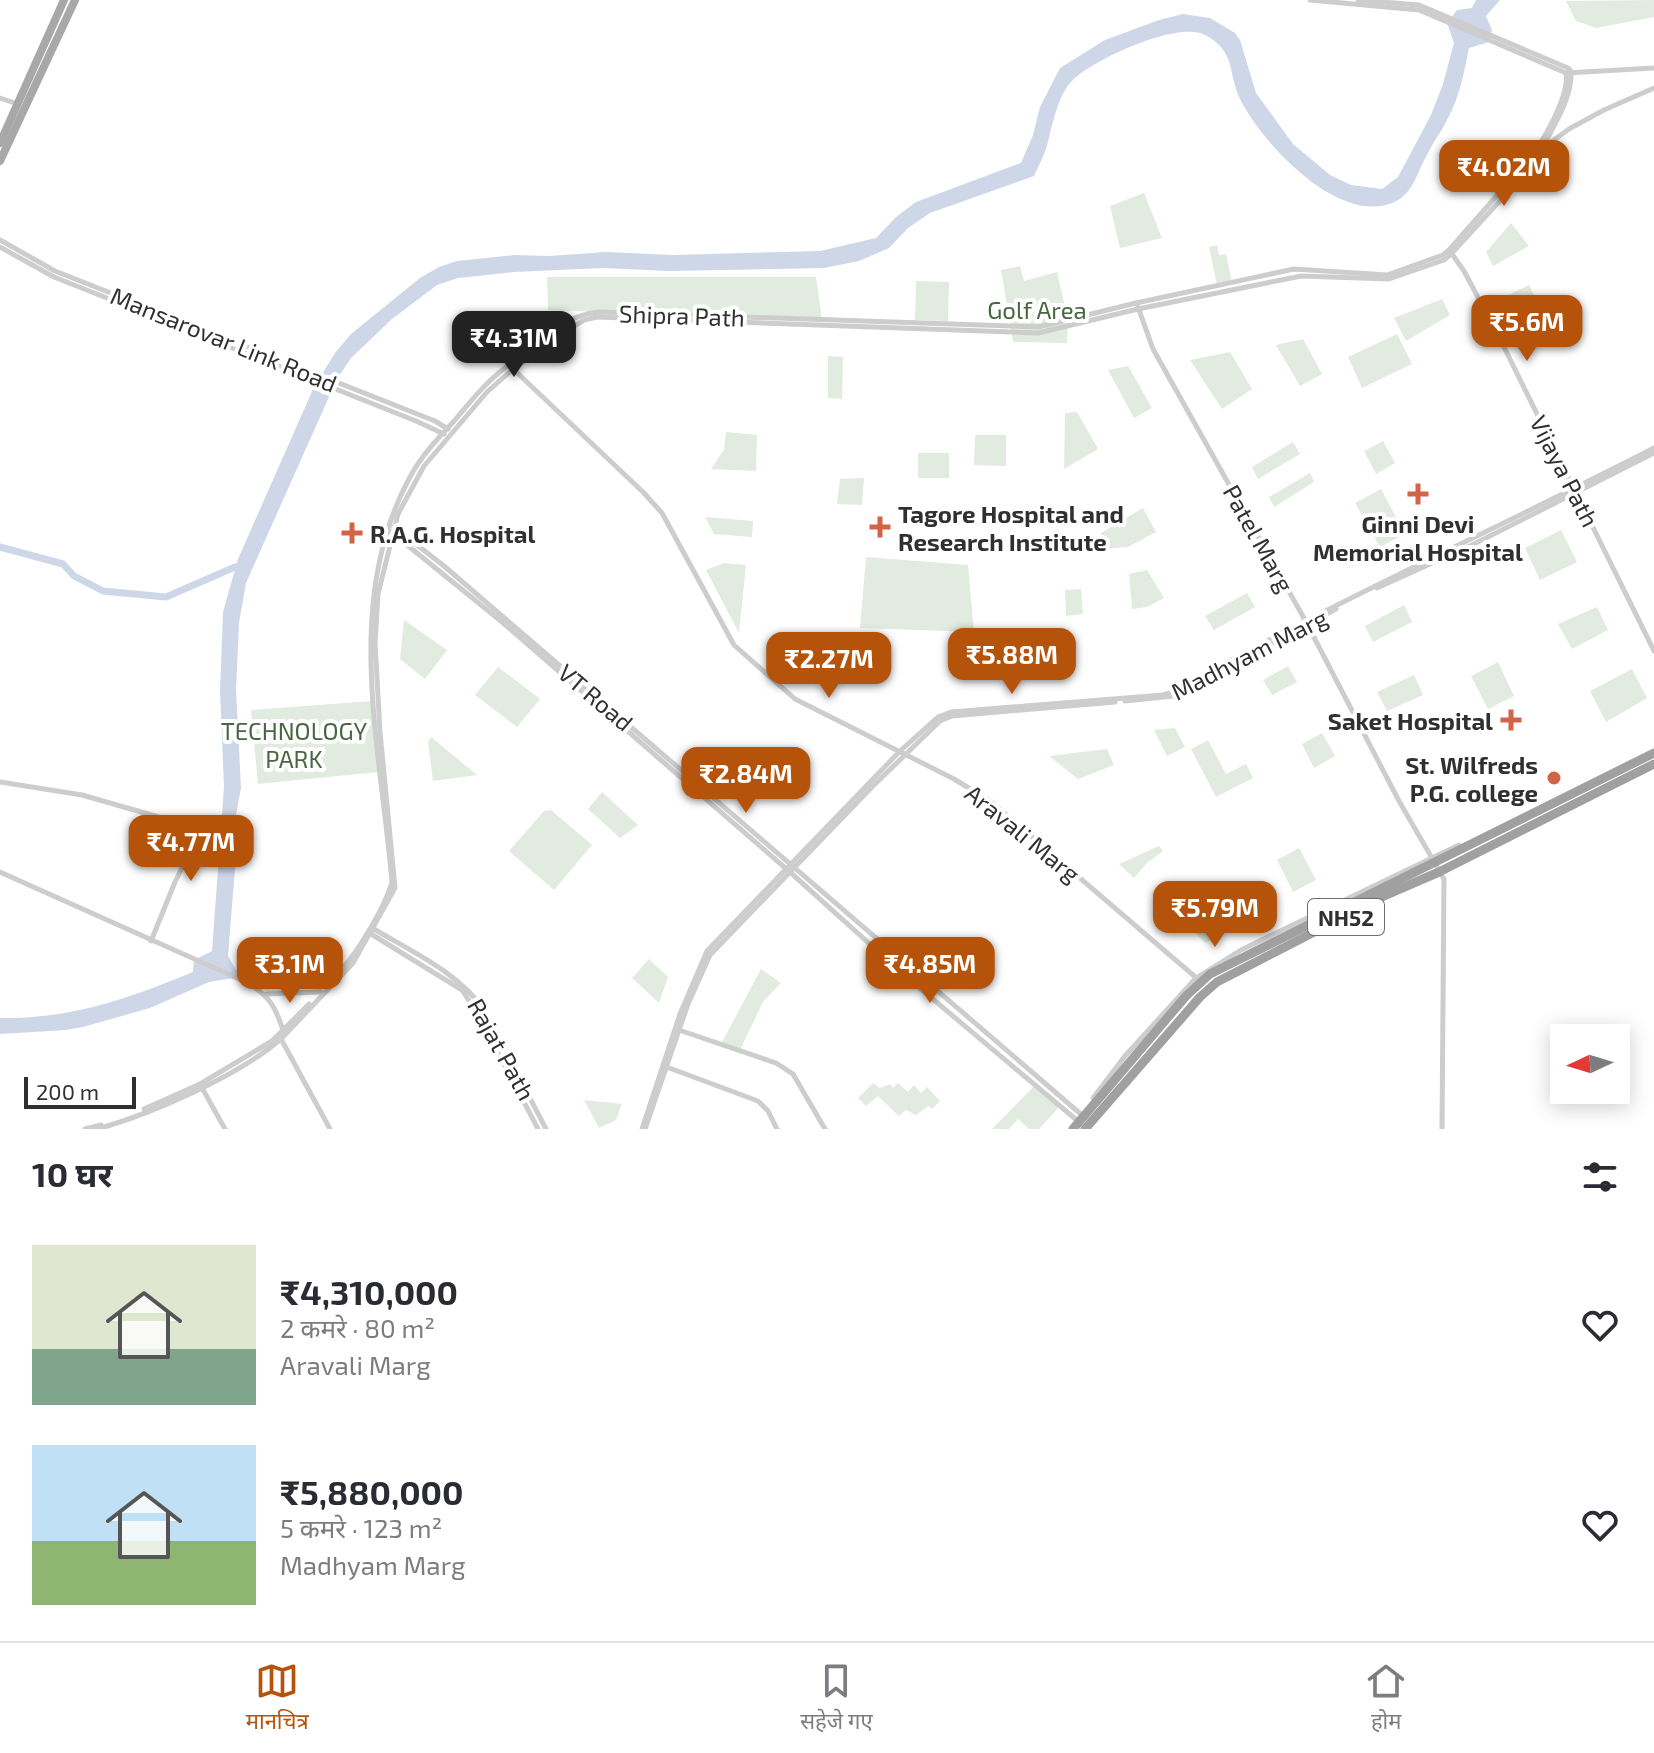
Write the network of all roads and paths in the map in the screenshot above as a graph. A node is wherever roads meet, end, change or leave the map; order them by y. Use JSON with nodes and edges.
{"nodes":[{"id":1,"x":64,"y":0,"type":"edge"},
{"id":2,"x":75,"y":0,"type":"edge"},
{"id":3,"x":1310,"y":0,"type":"edge"},
{"id":4,"x":1358,"y":0,"type":"edge"},
{"id":5,"x":1422,"y":5,"type":"edge"},
{"id":6,"x":1654,"y":68,"type":"edge"},
{"id":7,"x":1569,"y":72,"type":"junction"},
{"id":8,"x":1654,"y":88,"type":"edge"},
{"id":9,"x":0,"y":98,"type":"edge"},
{"id":10,"x":18,"y":104,"type":"junction"},
{"id":11,"x":0,"y":143,"type":"edge"},
{"id":12,"x":1540,"y":148,"type":"junction"},
{"id":13,"x":0,"y":161,"type":"edge"},
{"id":14,"x":0,"y":240,"type":"edge"},
{"id":15,"x":0,"y":247,"type":"edge"},
{"id":16,"x":1450,"y":252,"type":"junction"},
{"id":17,"x":1137,"y":306,"type":"junction"},
{"id":18,"x":160,"y":316,"type":"junction"},
{"id":19,"x":511,"y":367,"type":"junction"},
{"id":20,"x":417,"y":418,"type":"junction"},
{"id":21,"x":456,"y":418,"type":"junction"},
{"id":22,"x":435,"y":421,"type":"junction"},
{"id":23,"x":429,"y":426,"type":"junction"},
{"id":24,"x":447,"y":432,"type":"junction"},
{"id":25,"x":434,"y":445,"type":"junction"},
{"id":26,"x":1654,"y":450,"type":"edge"},
{"id":27,"x":1574,"y":491,"type":"junction"},
{"id":28,"x":391,"y":529,"type":"junction"},
{"id":29,"x":1306,"y":622,"type":"junction"},
{"id":30,"x":1654,"y":651,"type":"edge"},
{"id":31,"x":1654,"y":751,"type":"edge"},
{"id":32,"x":902,"y":753,"type":"junction"},
{"id":33,"x":1654,"y":764,"type":"edge"},
{"id":34,"x":0,"y":782,"type":"edge"},
{"id":35,"x":1434,"y":864,"type":"junction"},
{"id":36,"x":791,"y":869,"type":"junction"},
{"id":37,"x":0,"y":872,"type":"edge"},
{"id":38,"x":370,"y":931,"type":"junction"},
{"id":39,"x":151,"y":941,"type":"junction"},
{"id":40,"x":1198,"y":980,"type":"junction"},
{"id":41,"x":321,"y":992,"type":"junction"},
{"id":42,"x":265,"y":994,"type":"junction"},
{"id":43,"x":679,"y":1030,"type":"junction"},
{"id":44,"x":281,"y":1035,"type":"junction"},
{"id":45,"x":665,"y":1066,"type":"junction"},
{"id":46,"x":202,"y":1088,"type":"junction"},
{"id":47,"x":1081,"y":1123,"type":"edge"},
{"id":48,"x":85,"y":1129,"type":"edge"},
{"id":49,"x":98,"y":1129,"type":"edge"},
{"id":50,"x":225,"y":1129,"type":"edge"},
{"id":51,"x":330,"y":1129,"type":"edge"},
{"id":52,"x":538,"y":1129,"type":"edge"},
{"id":53,"x":546,"y":1129,"type":"edge"},
{"id":54,"x":643,"y":1129,"type":"edge"},
{"id":55,"x":777,"y":1129,"type":"edge"},
{"id":56,"x":825,"y":1129,"type":"edge"},
{"id":57,"x":1442,"y":1129,"type":"edge"}],
"edges":[{"from":1,"to":10,"type":"main road"},
{"from":2,"to":13,"type":"main road"},
{"from":3,"to":5,"type":"street"},
{"from":4,"to":5,"type":"street"},
{"from":5,"to":7,"type":"street"},
{"from":6,"to":7,"type":"street"},
{"from":7,"to":12,"type":"street"},
{"from":8,"to":12,"type":"street","name":"Shipra Path"},
{"from":9,"to":10,"type":"street"},
{"from":10,"to":11,"type":"main road"},
{"from":12,"to":16,"type":"street","name":"Shipra Path"},
{"from":14,"to":18,"type":"street","name":"Mansarovar Link Road"},
{"from":15,"to":18,"type":"street","name":"Mansarovar Link Road"},
{"from":16,"to":17,"type":"street","name":"Shipra Path"},
{"from":16,"to":27,"type":"street","name":"Vijaya Path"},
{"from":17,"to":19,"type":"street","name":"Shipra Path"},
{"from":17,"to":29,"type":"street","name":"Patel Marg"},
{"from":18,"to":20,"type":"street","name":"Mansarovar Link Road"},
{"from":19,"to":21,"type":"street","name":"Shipra Path"},
{"from":19,"to":24,"type":"street","name":"Shipra Path"},
{"from":19,"to":32,"type":"street","name":"Aravali Marg"},
{"from":20,"to":22,"type":"street","name":"Mansarovar Link Road"},
{"from":20,"to":23,"type":"street","name":"Mansarovar Link Road"},
{"from":21,"to":22,"type":"street"},
{"from":21,"to":24,"type":"street","name":"Shipra Path"},
{"from":22,"to":24,"type":"street","name":"Mansarovar Link Road"},
{"from":23,"to":24,"type":"street","name":"Mansarovar Link Road"},
{"from":23,"to":25,"type":"street"},
{"from":24,"to":25,"type":"street","name":"Shipra Path"},
{"from":24,"to":28,"type":"street","name":"Shipra Path"},
{"from":25,"to":28,"type":"street","name":"Shipra Path"},
{"from":26,"to":27,"type":"street","name":"Madhyam Marg"},
{"from":27,"to":29,"type":"street","name":"Madhyam Marg"},
{"from":27,"to":30,"type":"street","name":"Vijaya Path"},
{"from":28,"to":36,"type":"street","name":"VT Road"},
{"from":28,"to":38,"type":"street","name":"Shipra Path"},
{"from":29,"to":32,"type":"street","name":"Madhyam Marg"},
{"from":29,"to":35,"type":"street","name":"Patel Marg"},
{"from":31,"to":35,"type":"highway","number":"NH52"},
{"from":32,"to":36,"type":"street","name":"Madhyam Marg"},
{"from":32,"to":40,"type":"street","name":"Aravali Marg"},
{"from":33,"to":35,"type":"highway","number":"NH52"},
{"from":34,"to":39,"type":"street"},
{"from":35,"to":40,"type":"highway","number":"NH52"},
{"from":35,"to":47,"type":"highway","number":"NH52"},
{"from":35,"to":57,"type":"street","name":"Patel Marg"},
{"from":36,"to":43,"type":"street","name":"Madhyam Marg"},
{"from":36,"to":45,"type":"street","name":"Madhyam Marg"},
{"from":36,"to":47,"type":"street","name":"VT Road"},
{"from":37,"to":39,"type":"street"},
{"from":38,"to":41,"type":"street","name":"Shipra Path"},
{"from":38,"to":44,"type":"street","name":"Shipra Path"},
{"from":38,"to":52,"type":"street","name":"Rajat Path"},
{"from":38,"to":53,"type":"street","name":"Rajat Path"},
{"from":39,"to":42,"type":"street"},
{"from":40,"to":47,"type":"highway","number":"NH52"},
{"from":41,"to":42,"type":"street"},
{"from":41,"to":44,"type":"street","name":"Shipra Path"},
{"from":42,"to":44,"type":"street"},
{"from":43,"to":45,"type":"street","name":"Madhyam Marg"},
{"from":43,"to":56,"type":"street"},
{"from":44,"to":46,"type":"street","name":"Shipra Path"},
{"from":44,"to":48,"type":"street","name":"Shipra Path"},
{"from":44,"to":51,"type":"street"},
{"from":45,"to":54,"type":"street","name":"Madhyam Marg"},
{"from":45,"to":55,"type":"street"},
{"from":46,"to":49,"type":"street","name":"Shipra Path"},
{"from":46,"to":50,"type":"street"}]}
